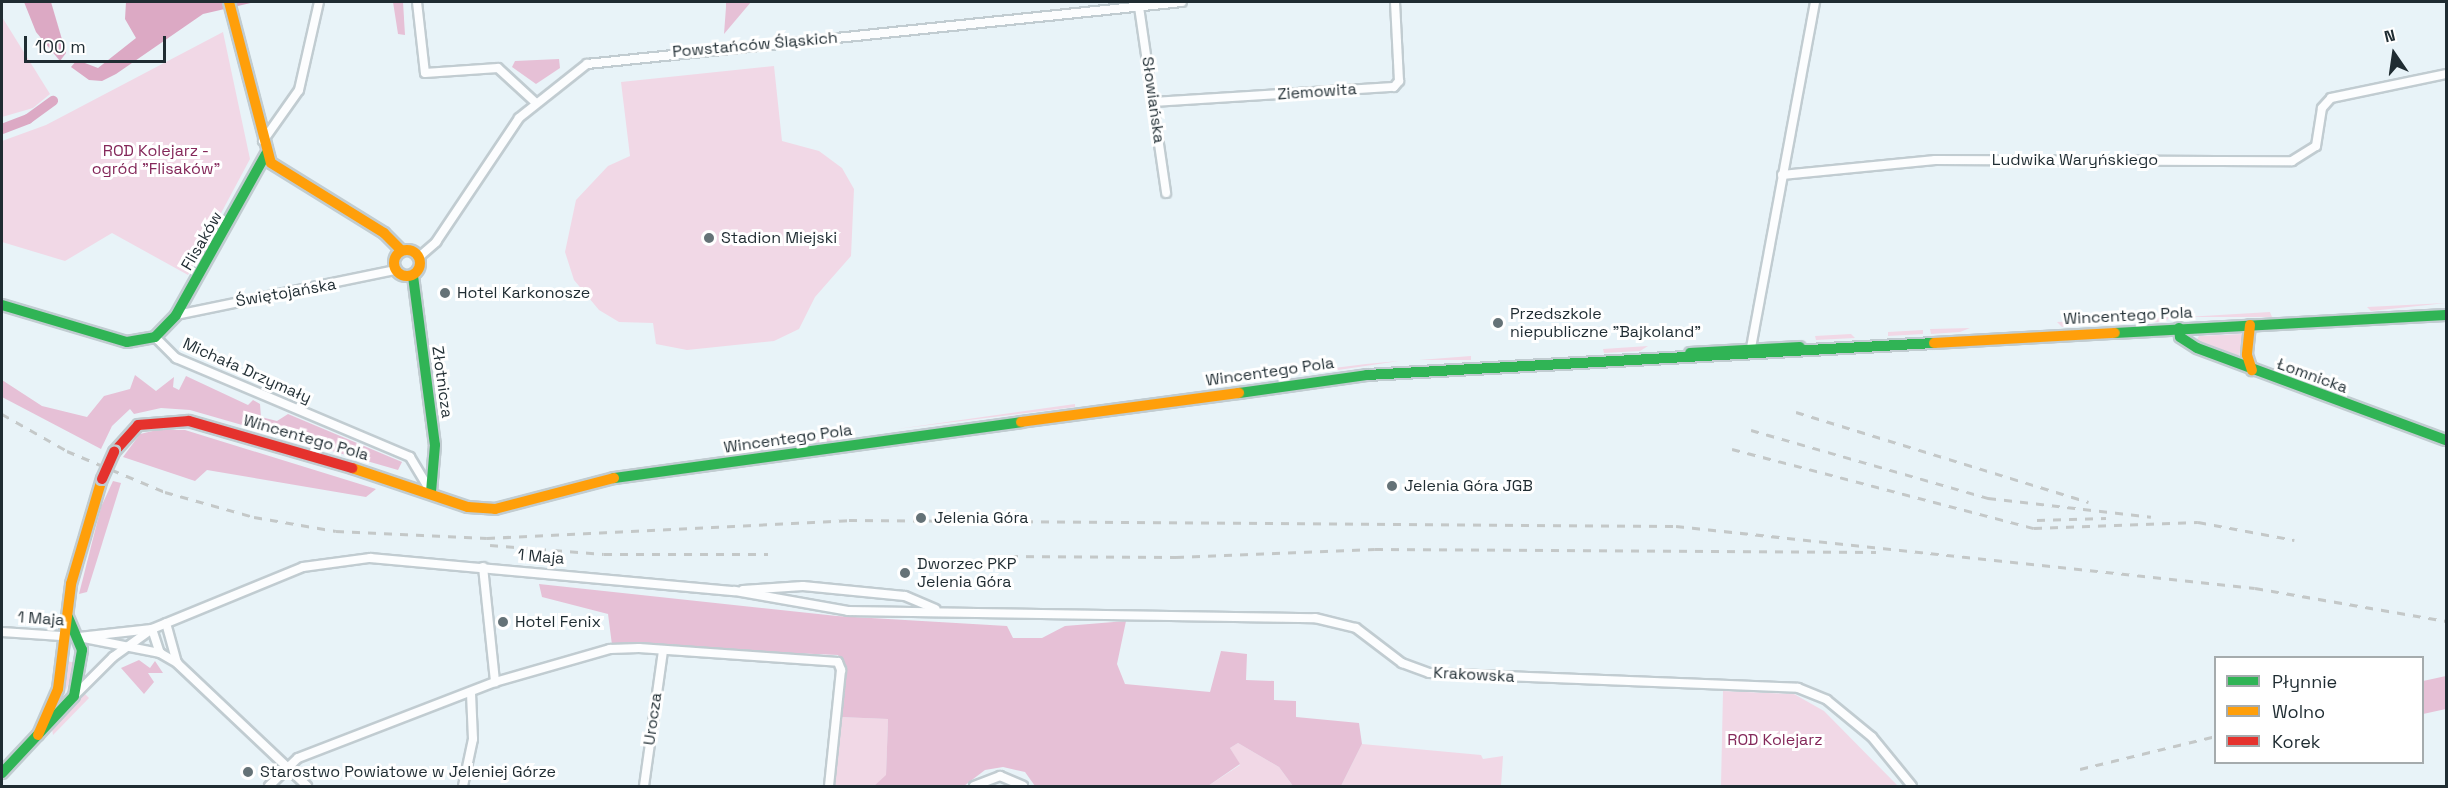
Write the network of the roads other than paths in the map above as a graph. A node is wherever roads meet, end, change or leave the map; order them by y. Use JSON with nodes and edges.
{"nodes":[{"id":1,"x":230,"y":2,"type":"edge"},
{"id":2,"x":319,"y":2,"type":"edge"},
{"id":3,"x":417,"y":2,"type":"edge"},
{"id":4,"x":1182,"y":2,"type":"edge"},
{"id":5,"x":1395,"y":2,"type":"edge"},
{"id":6,"x":1815,"y":2,"type":"edge"},
{"id":7,"x":1139,"y":7,"type":"junction"},
{"id":8,"x":2446,"y":74,"type":"edge"},
{"id":9,"x":535,"y":102,"type":"junction"},
{"id":10,"x":1153,"y":102,"type":"junction"},
{"id":11,"x":262,"y":143,"type":"junction"},
{"id":12,"x":266,"y":154,"type":"junction"},
{"id":13,"x":1782,"y":175,"type":"junction"},
{"id":14,"x":1166,"y":193,"type":"dead end"},
{"id":15,"x":402,"y":251,"type":"junction"},
{"id":16,"x":419,"y":257,"type":"junction"},
{"id":17,"x":395,"y":270,"type":"junction"},
{"id":18,"x":412,"y":276,"type":"junction"},
{"id":19,"x":2,"y":305,"type":"edge"},
{"id":20,"x":176,"y":315,"type":"junction"},
{"id":21,"x":2446,"y":315,"type":"edge"},
{"id":22,"x":2250,"y":325,"type":"junction"},
{"id":23,"x":2179,"y":328,"type":"junction"},
{"id":24,"x":155,"y":337,"type":"junction"},
{"id":25,"x":1753,"y":347,"type":"junction"},
{"id":26,"x":1812,"y":349,"type":"junction"},
{"id":27,"x":1667,"y":357,"type":"junction"},
{"id":28,"x":1744,"y":357,"type":"junction"},
{"id":29,"x":2252,"y":370,"type":"junction"},
{"id":30,"x":2446,"y":440,"type":"edge"},
{"id":31,"x":431,"y":492,"type":"junction"},
{"id":32,"x":483,"y":567,"type":"junction"},
{"id":33,"x":735,"y":591,"type":"junction"},
{"id":34,"x":939,"y":611,"type":"junction"},
{"id":35,"x":68,"y":617,"type":"junction"},
{"id":36,"x":166,"y":623,"type":"junction"},
{"id":37,"x":152,"y":629,"type":"junction"},
{"id":38,"x":2,"y":632,"type":"edge"},
{"id":39,"x":61,"y":636,"type":"junction"},
{"id":40,"x":79,"y":637,"type":"junction"},
{"id":41,"x":127,"y":646,"type":"junction"},
{"id":42,"x":663,"y":651,"type":"junction"},
{"id":43,"x":160,"y":653,"type":"junction"},
{"id":44,"x":177,"y":663,"type":"junction"},
{"id":45,"x":495,"y":682,"type":"junction"},
{"id":46,"x":471,"y":693,"type":"junction"},
{"id":47,"x":74,"y":696,"type":"junction"},
{"id":48,"x":38,"y":735,"type":"junction"},
{"id":49,"x":287,"y":768,"type":"junction"},
{"id":50,"x":2,"y":773,"type":"edge"},
{"id":51,"x":269,"y":786,"type":"edge"},
{"id":52,"x":307,"y":786,"type":"edge"},
{"id":53,"x":463,"y":786,"type":"edge"},
{"id":54,"x":644,"y":786,"type":"edge"},
{"id":55,"x":829,"y":786,"type":"edge"},
{"id":56,"x":974,"y":786,"type":"edge"},
{"id":57,"x":1023,"y":786,"type":"edge"},
{"id":58,"x":1912,"y":786,"type":"edge"}],
"edges":[{"from":1,"to":11,"type":"street"},
{"from":2,"to":11,"type":"street"},
{"from":3,"to":9,"type":"street"},
{"from":4,"to":7,"type":"street","name":"Powstańców Śląskich"},
{"from":5,"to":10,"type":"street","name":"Ziemowita"},
{"from":6,"to":13,"type":"street"},
{"from":7,"to":9,"type":"street","name":"Powstańców Śląskich"},
{"from":7,"to":10,"type":"street","name":"Słowiańska"},
{"from":8,"to":13,"type":"street","name":"Ludwika Waryńskiego"},
{"from":9,"to":16,"type":"street","name":"Powstańców Śląskich"},
{"from":10,"to":14,"type":"street","name":"Słowiańska"},
{"from":11,"to":12,"type":"street"},
{"from":12,"to":15,"type":"street"},
{"from":12,"to":20,"type":"street","name":"Flisaków"},
{"from":13,"to":25,"type":"street"},
{"from":15,"to":16,"type":"street"},
{"from":15,"to":17,"type":"street"},
{"from":16,"to":18,"type":"street"},
{"from":17,"to":18,"type":"street"},
{"from":17,"to":20,"type":"street","name":"Świętojańska"},
{"from":18,"to":31,"type":"street","name":"Złotnicza"},
{"from":19,"to":24,"type":"street"},
{"from":20,"to":24,"type":"street","name":"Flisaków"},
{"from":21,"to":22,"type":"street","name":"Wincentego Pola"},
{"from":22,"to":23,"type":"street","name":"Wincentego Pola"},
{"from":22,"to":29,"type":"street"},
{"from":23,"to":26,"type":"street","name":"Wincentego Pola"},
{"from":23,"to":29,"type":"street","name":"Łomnicka"},
{"from":24,"to":31,"type":"street","name":"Michała Drzymały"},
{"from":25,"to":26,"type":"street","name":"Wincentego Pola"},
{"from":25,"to":27,"type":"street","name":"Wincentego Pola"},
{"from":25,"to":28,"type":"street"},
{"from":26,"to":28,"type":"street","name":"Wincentego Pola"},
{"from":27,"to":28,"type":"street","name":"Wincentego Pola"},
{"from":27,"to":31,"type":"street","name":"Wincentego Pola"},
{"from":29,"to":30,"type":"street","name":"Łomnicka"},
{"from":31,"to":35,"type":"street","name":"Wincentego Pola","bridge":true},
{"from":32,"to":33,"type":"street","name":"1 Maja"},
{"from":32,"to":36,"type":"street","name":"1 Maja"},
{"from":32,"to":45,"type":"street"},
{"from":33,"to":34,"type":"street","name":"1 Maja"},
{"from":33,"to":34,"type":"street"},
{"from":34,"to":58,"type":"street","name":"Krakowska"},
{"from":35,"to":39,"type":"street","name":"Wincentego Pola"},
{"from":35,"to":40,"type":"street"},
{"from":36,"to":37,"type":"street","name":"1 Maja"},
{"from":36,"to":44,"type":"street"},
{"from":37,"to":40,"type":"street","name":"1 Maja"},
{"from":37,"to":41,"type":"street","name":"1 Maja"},
{"from":37,"to":43,"type":"street"},
{"from":38,"to":39,"type":"street","name":"1 Maja"},
{"from":39,"to":40,"type":"street","name":"1 Maja"},
{"from":39,"to":48,"type":"street","name":"Wincentego Pola"},
{"from":40,"to":41,"type":"street","name":"1 Maja"},
{"from":40,"to":47,"type":"street"},
{"from":41,"to":43,"type":"street"},
{"from":41,"to":47,"type":"street"},
{"from":42,"to":45,"type":"street"},
{"from":42,"to":54,"type":"street","name":"Urocza"},
{"from":42,"to":55,"type":"street"},
{"from":43,"to":44,"type":"street"},
{"from":44,"to":49,"type":"street"},
{"from":45,"to":46,"type":"street"},
{"from":46,"to":49,"type":"street"},
{"from":46,"to":53,"type":"street"},
{"from":47,"to":48,"type":"street"},
{"from":48,"to":50,"type":"street"},
{"from":49,"to":51,"type":"street"},
{"from":49,"to":52,"type":"street"},
{"from":56,"to":57,"type":"street"}]}
